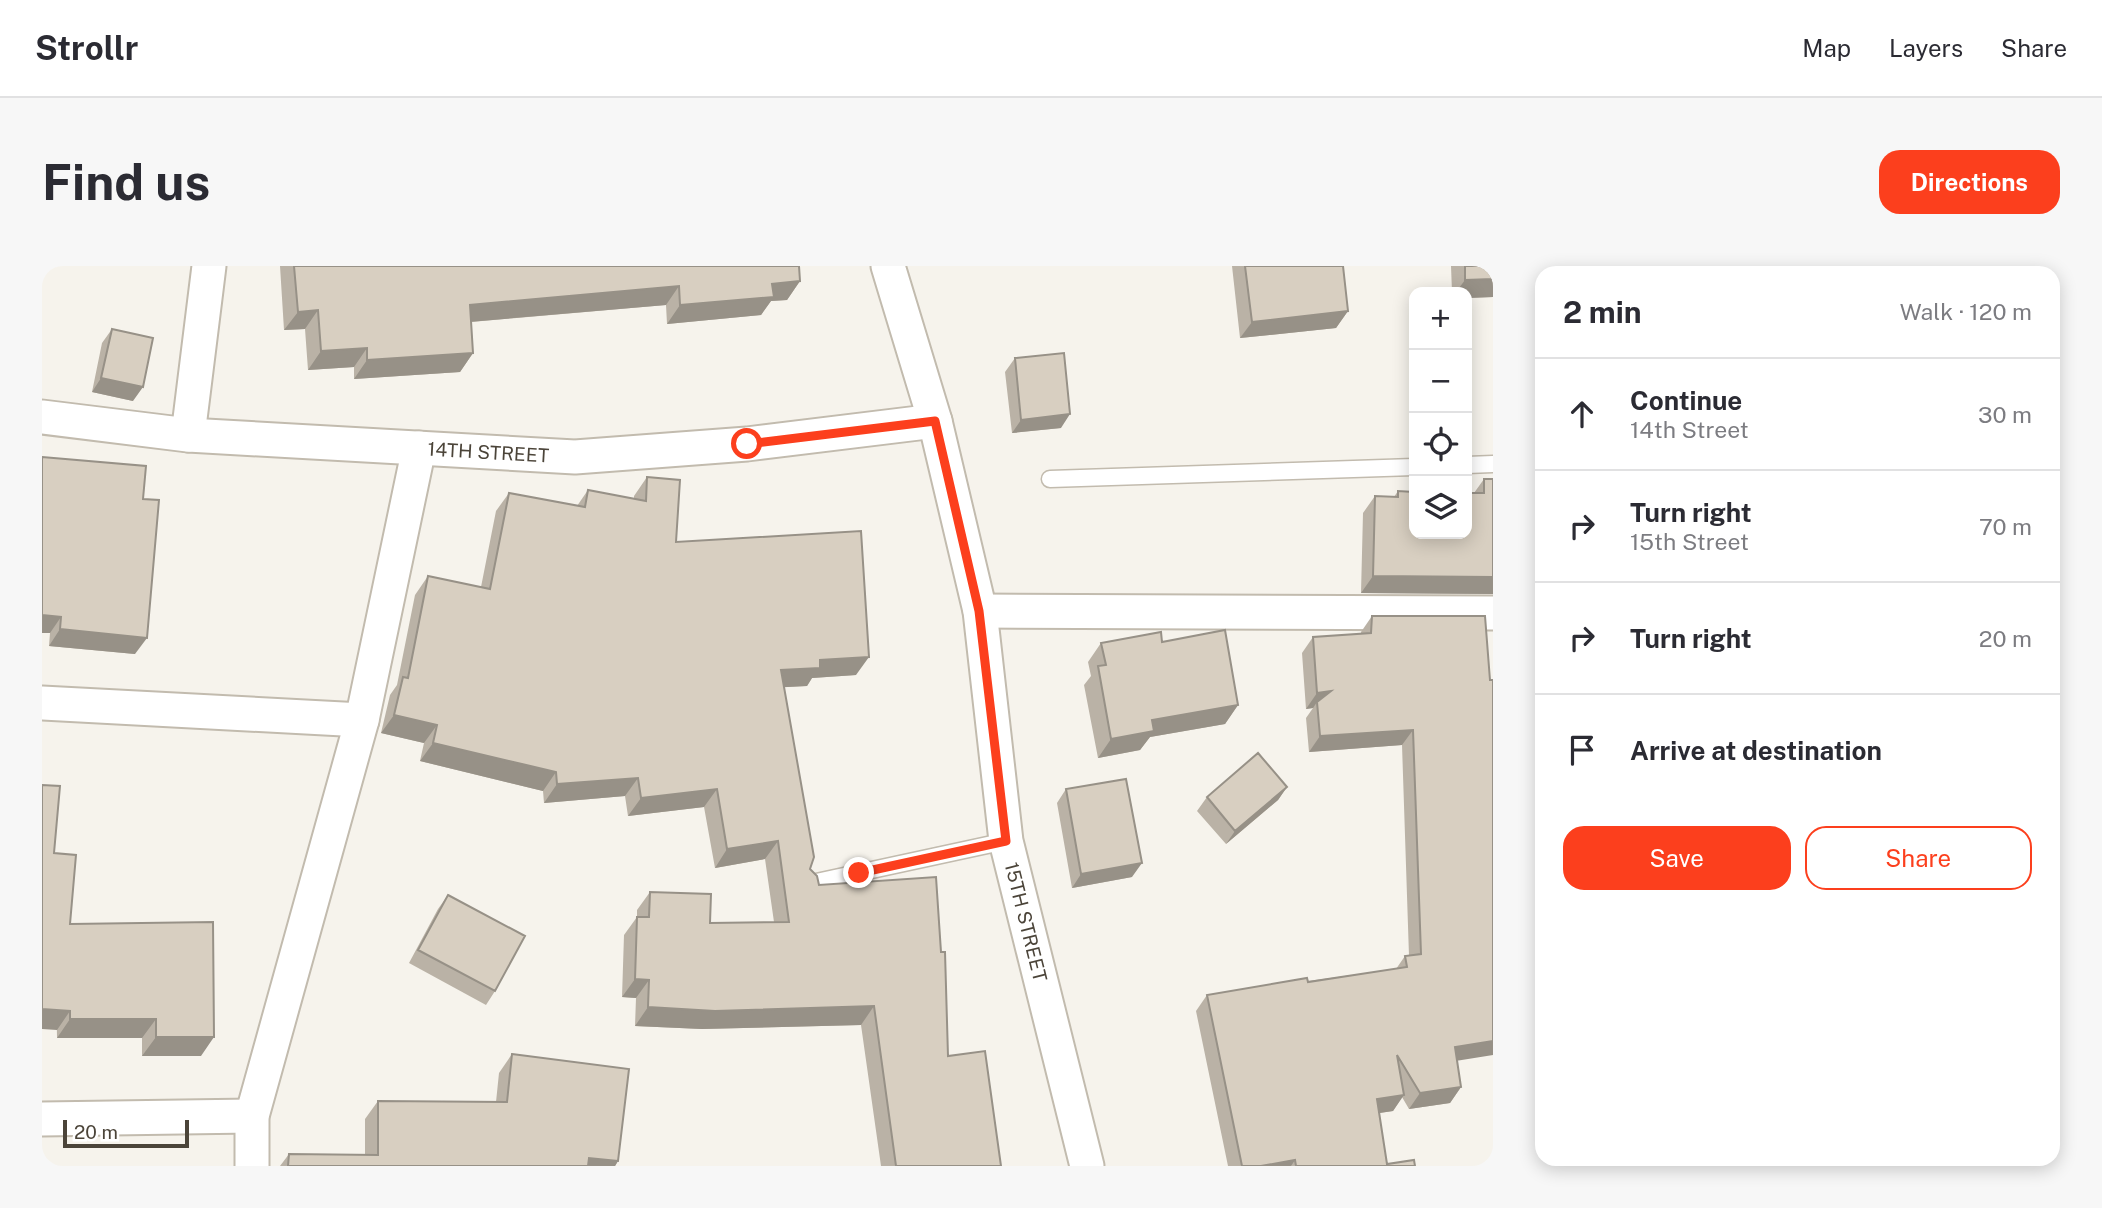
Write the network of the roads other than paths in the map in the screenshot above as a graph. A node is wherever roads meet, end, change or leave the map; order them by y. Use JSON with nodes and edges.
{"nodes":[{"id":1,"x":209,"y":266,"type":"edge"},
{"id":2,"x":888,"y":266,"type":"edge"},
{"id":3,"x":42,"y":417,"type":"edge"},
{"id":4,"x":935,"y":421,"type":"junction"},
{"id":5,"x":188,"y":435,"type":"junction"},
{"id":6,"x":419,"y":448,"type":"junction"},
{"id":7,"x":1493,"y":464,"type":"edge"},
{"id":8,"x":1472,"y":465,"type":"edge"},
{"id":9,"x":1409,"y":467,"type":"edge"},
{"id":10,"x":1050,"y":479,"type":"dead end"},
{"id":11,"x":979,"y":611,"type":"junction"},
{"id":12,"x":1493,"y":612,"type":"edge"},
{"id":13,"x":42,"y":703,"type":"edge"},
{"id":14,"x":362,"y":720,"type":"junction"},
{"id":15,"x":1006,"y":841,"type":"junction"},
{"id":16,"x":807,"y":884,"type":"edge"},
{"id":17,"x":252,"y":1116,"type":"junction"},
{"id":18,"x":42,"y":1119,"type":"edge"},
{"id":19,"x":252,"y":1166,"type":"edge"},
{"id":20,"x":1087,"y":1166,"type":"edge"}],
"edges":[{"from":1,"to":5,"type":"street"},
{"from":2,"to":4,"type":"street","name":"15TH STREET"},
{"from":3,"to":5,"type":"street","name":"14TH STREET"},
{"from":4,"to":6,"type":"street","name":"14TH STREET"},
{"from":4,"to":11,"type":"street","name":"15TH STREET"},
{"from":5,"to":6,"type":"street","name":"14TH STREET"},
{"from":6,"to":14,"type":"street"},
{"from":7,"to":8,"type":"lane"},
{"from":9,"to":10,"type":"lane"},
{"from":11,"to":12,"type":"street"},
{"from":11,"to":15,"type":"street","name":"15TH STREET"},
{"from":13,"to":14,"type":"street"},
{"from":14,"to":17,"type":"street"},
{"from":15,"to":16,"type":"lane"},
{"from":15,"to":20,"type":"street","name":"15TH STREET"},
{"from":17,"to":18,"type":"street"},
{"from":17,"to":19,"type":"street"}]}
